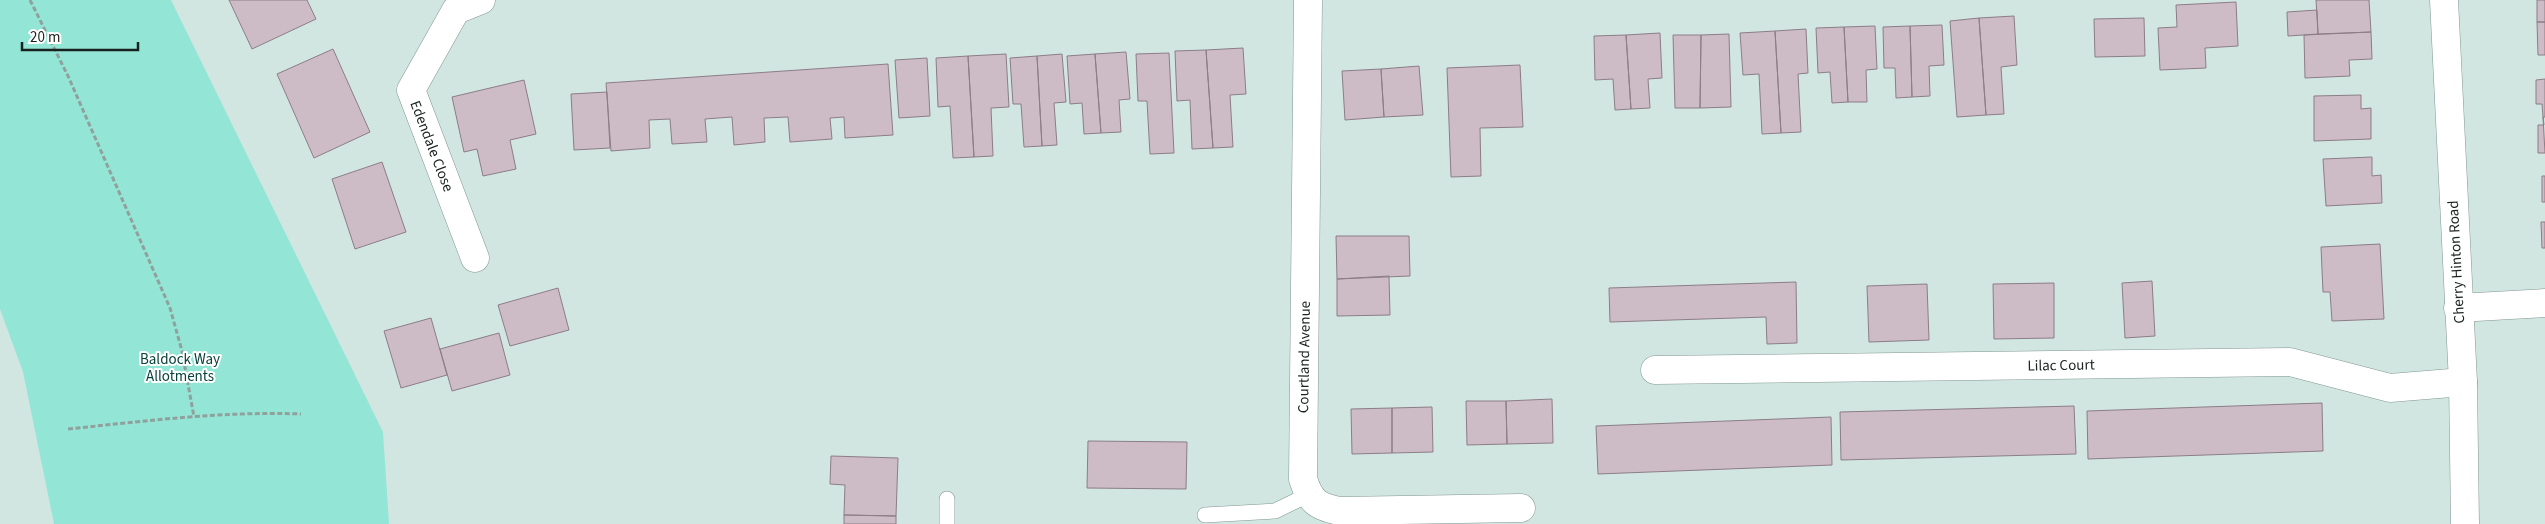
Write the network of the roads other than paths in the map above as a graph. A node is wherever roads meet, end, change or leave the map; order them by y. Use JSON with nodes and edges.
{"nodes":[{"id":1,"x":481,"y":0,"type":"edge"},
{"id":2,"x":1308,"y":0,"type":"edge"},
{"id":3,"x":2444,"y":0,"type":"edge"},
{"id":4,"x":475,"y":258,"type":"dead end"},
{"id":5,"x":2545,"y":303,"type":"edge"},
{"id":6,"x":2458,"y":308,"type":"junction"},
{"id":7,"x":1655,"y":370,"type":"dead end"},
{"id":8,"x":2463,"y":382,"type":"junction"},
{"id":9,"x":1308,"y":495,"type":"junction"},
{"id":10,"x":947,"y":499,"type":"dead end"},
{"id":11,"x":1521,"y":508,"type":"dead end"},
{"id":12,"x":1205,"y":515,"type":"dead end"},
{"id":13,"x":947,"y":524,"type":"edge"},
{"id":14,"x":2465,"y":524,"type":"edge"}],
"edges":[{"from":1,"to":4,"type":"street","name":"Edendale Close"},
{"from":2,"to":9,"type":"street","name":"Courtland Avenue"},
{"from":3,"to":6,"type":"street","name":"Cherry Hinton Road"},
{"from":5,"to":6,"type":"street"},
{"from":6,"to":8,"type":"street","name":"Cherry Hinton Road"},
{"from":7,"to":8,"type":"street","name":"Lilac Court"},
{"from":8,"to":14,"type":"street","name":"Cherry Hinton Road"},
{"from":9,"to":11,"type":"street"},
{"from":9,"to":12,"type":"lane"},
{"from":10,"to":13,"type":"lane"}]}
